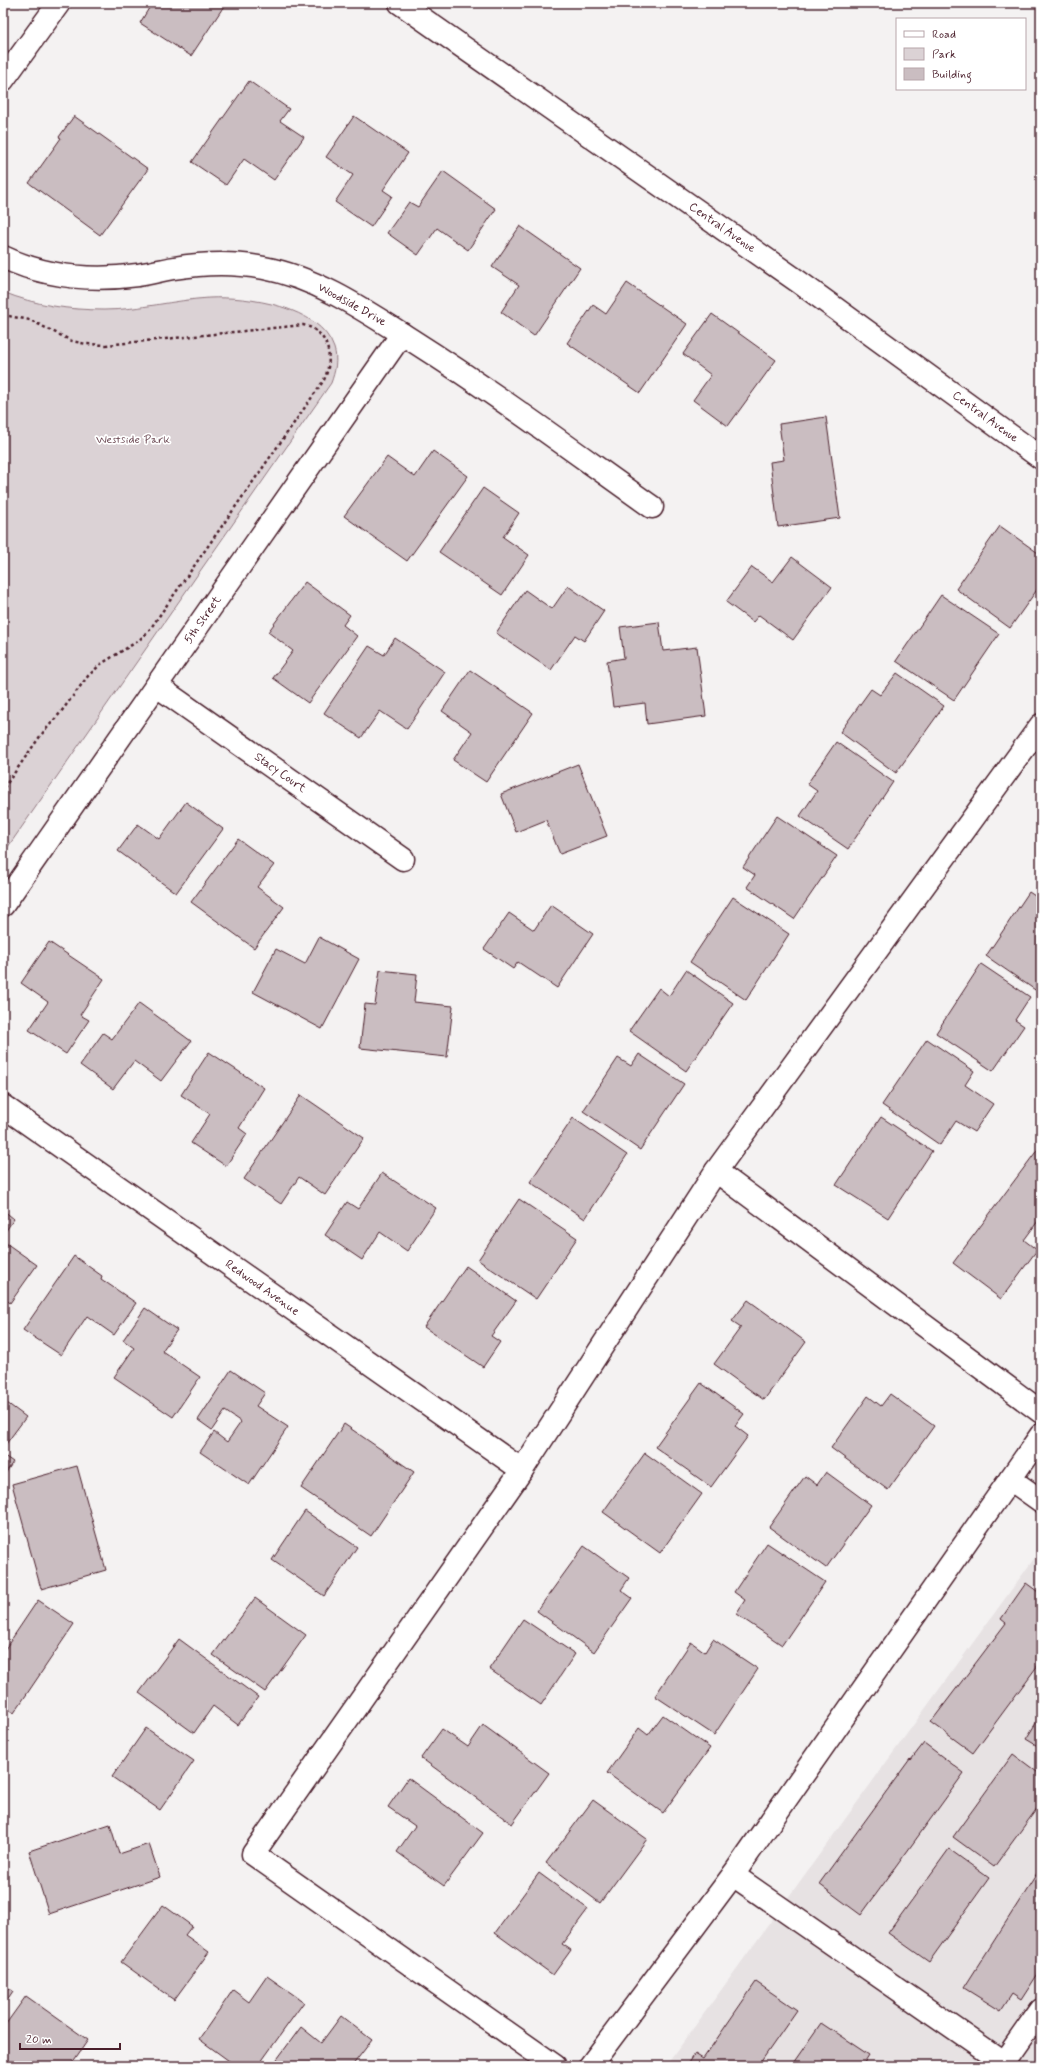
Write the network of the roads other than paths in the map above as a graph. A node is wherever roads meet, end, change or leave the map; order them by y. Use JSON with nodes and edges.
{"nodes":[{"id":1,"x":58,"y":3,"type":"edge"},
{"id":2,"x":400,"y":3,"type":"edge"},
{"id":3,"x":3,"y":80,"type":"edge"},
{"id":4,"x":3,"y":257,"type":"edge"},
{"id":5,"x":402,"y":334,"type":"junction"},
{"id":6,"x":1041,"y":458,"type":"edge"},
{"id":7,"x":652,"y":507,"type":"dead end"},
{"id":8,"x":157,"y":686,"type":"junction"},
{"id":9,"x":1041,"y":725,"type":"edge"},
{"id":10,"x":403,"y":859,"type":"dead end"},
{"id":11,"x":3,"y":905,"type":"edge"},
{"id":12,"x":3,"y":1106,"type":"edge"},
{"id":13,"x":716,"y":1171,"type":"junction"},
{"id":14,"x":1041,"y":1412,"type":"edge"},
{"id":15,"x":1041,"y":1435,"type":"edge"},
{"id":16,"x":522,"y":1470,"type":"junction"},
{"id":17,"x":1010,"y":1479,"type":"junction"},
{"id":18,"x":1041,"y":1501,"type":"edge"},
{"id":19,"x":733,"y":1875,"type":"junction"},
{"id":20,"x":1041,"y":2009,"type":"edge"},
{"id":21,"x":1002,"y":2064,"type":"edge"},
{"id":22,"x":555,"y":2066,"type":"edge"},
{"id":23,"x":590,"y":2066,"type":"edge"}],
"edges":[{"from":1,"to":3,"type":"street"},
{"from":2,"to":6,"type":"street","name":"Central Avenue"},
{"from":4,"to":5,"type":"street","name":"Woodside Drive"},
{"from":5,"to":7,"type":"street","name":"Woodside Drive"},
{"from":5,"to":8,"type":"street","name":"5th Street"},
{"from":8,"to":10,"type":"street","name":"Stacy Court"},
{"from":8,"to":11,"type":"street","name":"5th Street"},
{"from":9,"to":13,"type":"street"},
{"from":12,"to":16,"type":"street","name":"Redwood Avenue"},
{"from":13,"to":14,"type":"street"},
{"from":13,"to":16,"type":"street"},
{"from":15,"to":17,"type":"street"},
{"from":16,"to":22,"type":"street"},
{"from":17,"to":18,"type":"street"},
{"from":17,"to":19,"type":"street"},
{"from":19,"to":21,"type":"street"},
{"from":19,"to":23,"type":"street"},
{"from":20,"to":21,"type":"street"}]}
